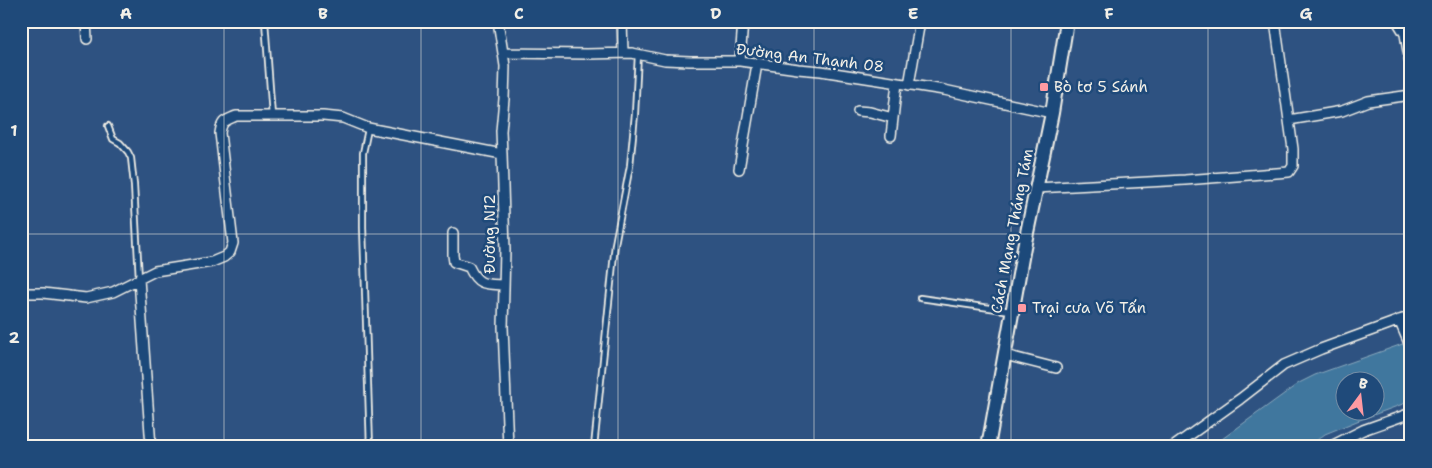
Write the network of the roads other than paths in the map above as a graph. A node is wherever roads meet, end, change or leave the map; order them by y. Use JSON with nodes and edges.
{"nodes":[{"id":1,"x":86,"y":21,"type":"edge"},
{"id":2,"x":265,"y":21,"type":"edge"},
{"id":3,"x":498,"y":21,"type":"edge"},
{"id":4,"x":622,"y":21,"type":"edge"},
{"id":5,"x":743,"y":21,"type":"edge"},
{"id":6,"x":920,"y":21,"type":"edge"},
{"id":7,"x":1067,"y":21,"type":"edge"},
{"id":8,"x":1274,"y":21,"type":"edge"},
{"id":9,"x":1397,"y":21,"type":"edge"},
{"id":10,"x":87,"y":39,"type":"dead end"},
{"id":11,"x":1408,"y":40,"type":"edge"},
{"id":12,"x":503,"y":53,"type":"junction"},
{"id":13,"x":623,"y":53,"type":"junction"},
{"id":14,"x":638,"y":54,"type":"junction"},
{"id":15,"x":740,"y":61,"type":"junction"},
{"id":16,"x":757,"y":64,"type":"junction"},
{"id":17,"x":1411,"y":69,"type":"edge"},
{"id":18,"x":897,"y":83,"type":"junction"},
{"id":19,"x":909,"y":85,"type":"junction"},
{"id":20,"x":1411,"y":95,"type":"edge"},
{"id":21,"x":858,"y":111,"type":"dead end"},
{"id":22,"x":1052,"y":113,"type":"junction"},
{"id":23,"x":272,"y":116,"type":"junction"},
{"id":24,"x":893,"y":118,"type":"junction"},
{"id":25,"x":1289,"y":120,"type":"junction"},
{"id":26,"x":108,"y":126,"type":"dead end"},
{"id":27,"x":368,"y":128,"type":"junction"},
{"id":28,"x":891,"y":136,"type":"dead end"},
{"id":29,"x":502,"y":154,"type":"junction"},
{"id":30,"x":739,"y":169,"type":"dead end"},
{"id":31,"x":1036,"y":188,"type":"junction"},
{"id":32,"x":453,"y":233,"type":"dead end"},
{"id":33,"x":139,"y":279,"type":"junction"},
{"id":34,"x":504,"y":284,"type":"junction"},
{"id":35,"x":21,"y":293,"type":"edge"},
{"id":36,"x":920,"y":298,"type":"dead end"},
{"id":37,"x":1013,"y":312,"type":"junction"},
{"id":38,"x":1411,"y":316,"type":"edge"},
{"id":39,"x":1399,"y":320,"type":"junction"},
{"id":40,"x":1411,"y":348,"type":"edge"},
{"id":41,"x":1005,"y":354,"type":"junction"},
{"id":42,"x":1056,"y":368,"type":"dead end"},
{"id":43,"x":1411,"y":413,"type":"edge"},
{"id":44,"x":151,"y":447,"type":"edge"},
{"id":45,"x":370,"y":447,"type":"edge"},
{"id":46,"x":508,"y":447,"type":"edge"},
{"id":47,"x":594,"y":447,"type":"edge"},
{"id":48,"x":988,"y":447,"type":"edge"},
{"id":49,"x":1173,"y":447,"type":"edge"},
{"id":50,"x":1329,"y":447,"type":"edge"}],
"edges":[{"from":1,"to":10,"type":"street"},
{"from":2,"to":23,"type":"lane"},
{"from":3,"to":12,"type":"street","name":"Đường N12"},
{"from":4,"to":13,"type":"street"},
{"from":5,"to":15,"type":"street"},
{"from":6,"to":19,"type":"street"},
{"from":7,"to":22,"type":"main road","name":"Cách Mạng Tháng Tám"},
{"from":8,"to":25,"type":"street"},
{"from":9,"to":11,"type":"street"},
{"from":11,"to":17,"type":"street"},
{"from":12,"to":13,"type":"street","name":"Đường An Thạnh 08"},
{"from":12,"to":29,"type":"street","name":"Đường N12"},
{"from":13,"to":14,"type":"street","name":"Đường An Thạnh 08"},
{"from":14,"to":15,"type":"street","name":"Đường An Thạnh 08"},
{"from":14,"to":47,"type":"lane"},
{"from":15,"to":16,"type":"street","name":"Đường An Thạnh 08"},
{"from":16,"to":18,"type":"street","name":"Đường An Thạnh 08"},
{"from":16,"to":30,"type":"street"},
{"from":18,"to":19,"type":"street","name":"Đường An Thạnh 08"},
{"from":18,"to":24,"type":"street"},
{"from":19,"to":22,"type":"street","name":"Đường An Thạnh 08"},
{"from":20,"to":25,"type":"street"},
{"from":21,"to":24,"type":"street"},
{"from":22,"to":31,"type":"main road","name":"Cách Mạng Tháng Tám"},
{"from":23,"to":27,"type":"street"},
{"from":23,"to":33,"type":"street"},
{"from":24,"to":28,"type":"street"},
{"from":25,"to":31,"type":"street"},
{"from":26,"to":33,"type":"lane"},
{"from":27,"to":29,"type":"street"},
{"from":27,"to":45,"type":"lane"},
{"from":29,"to":34,"type":"street","name":"Đường N12"},
{"from":31,"to":37,"type":"main road","name":"Cách Mạng Tháng Tám"},
{"from":32,"to":34,"type":"street"},
{"from":33,"to":35,"type":"street"},
{"from":33,"to":44,"type":"street"},
{"from":34,"to":46,"type":"street","name":"Đường N12"},
{"from":36,"to":37,"type":"lane"},
{"from":37,"to":41,"type":"main road","name":"Cách Mạng Tháng Tám"},
{"from":38,"to":39,"type":"street"},
{"from":39,"to":40,"type":"street"},
{"from":39,"to":49,"type":"street"},
{"from":41,"to":42,"type":"street"},
{"from":41,"to":48,"type":"main road","name":"Cách Mạng Tháng Tám"},
{"from":43,"to":50,"type":"street"}]}
